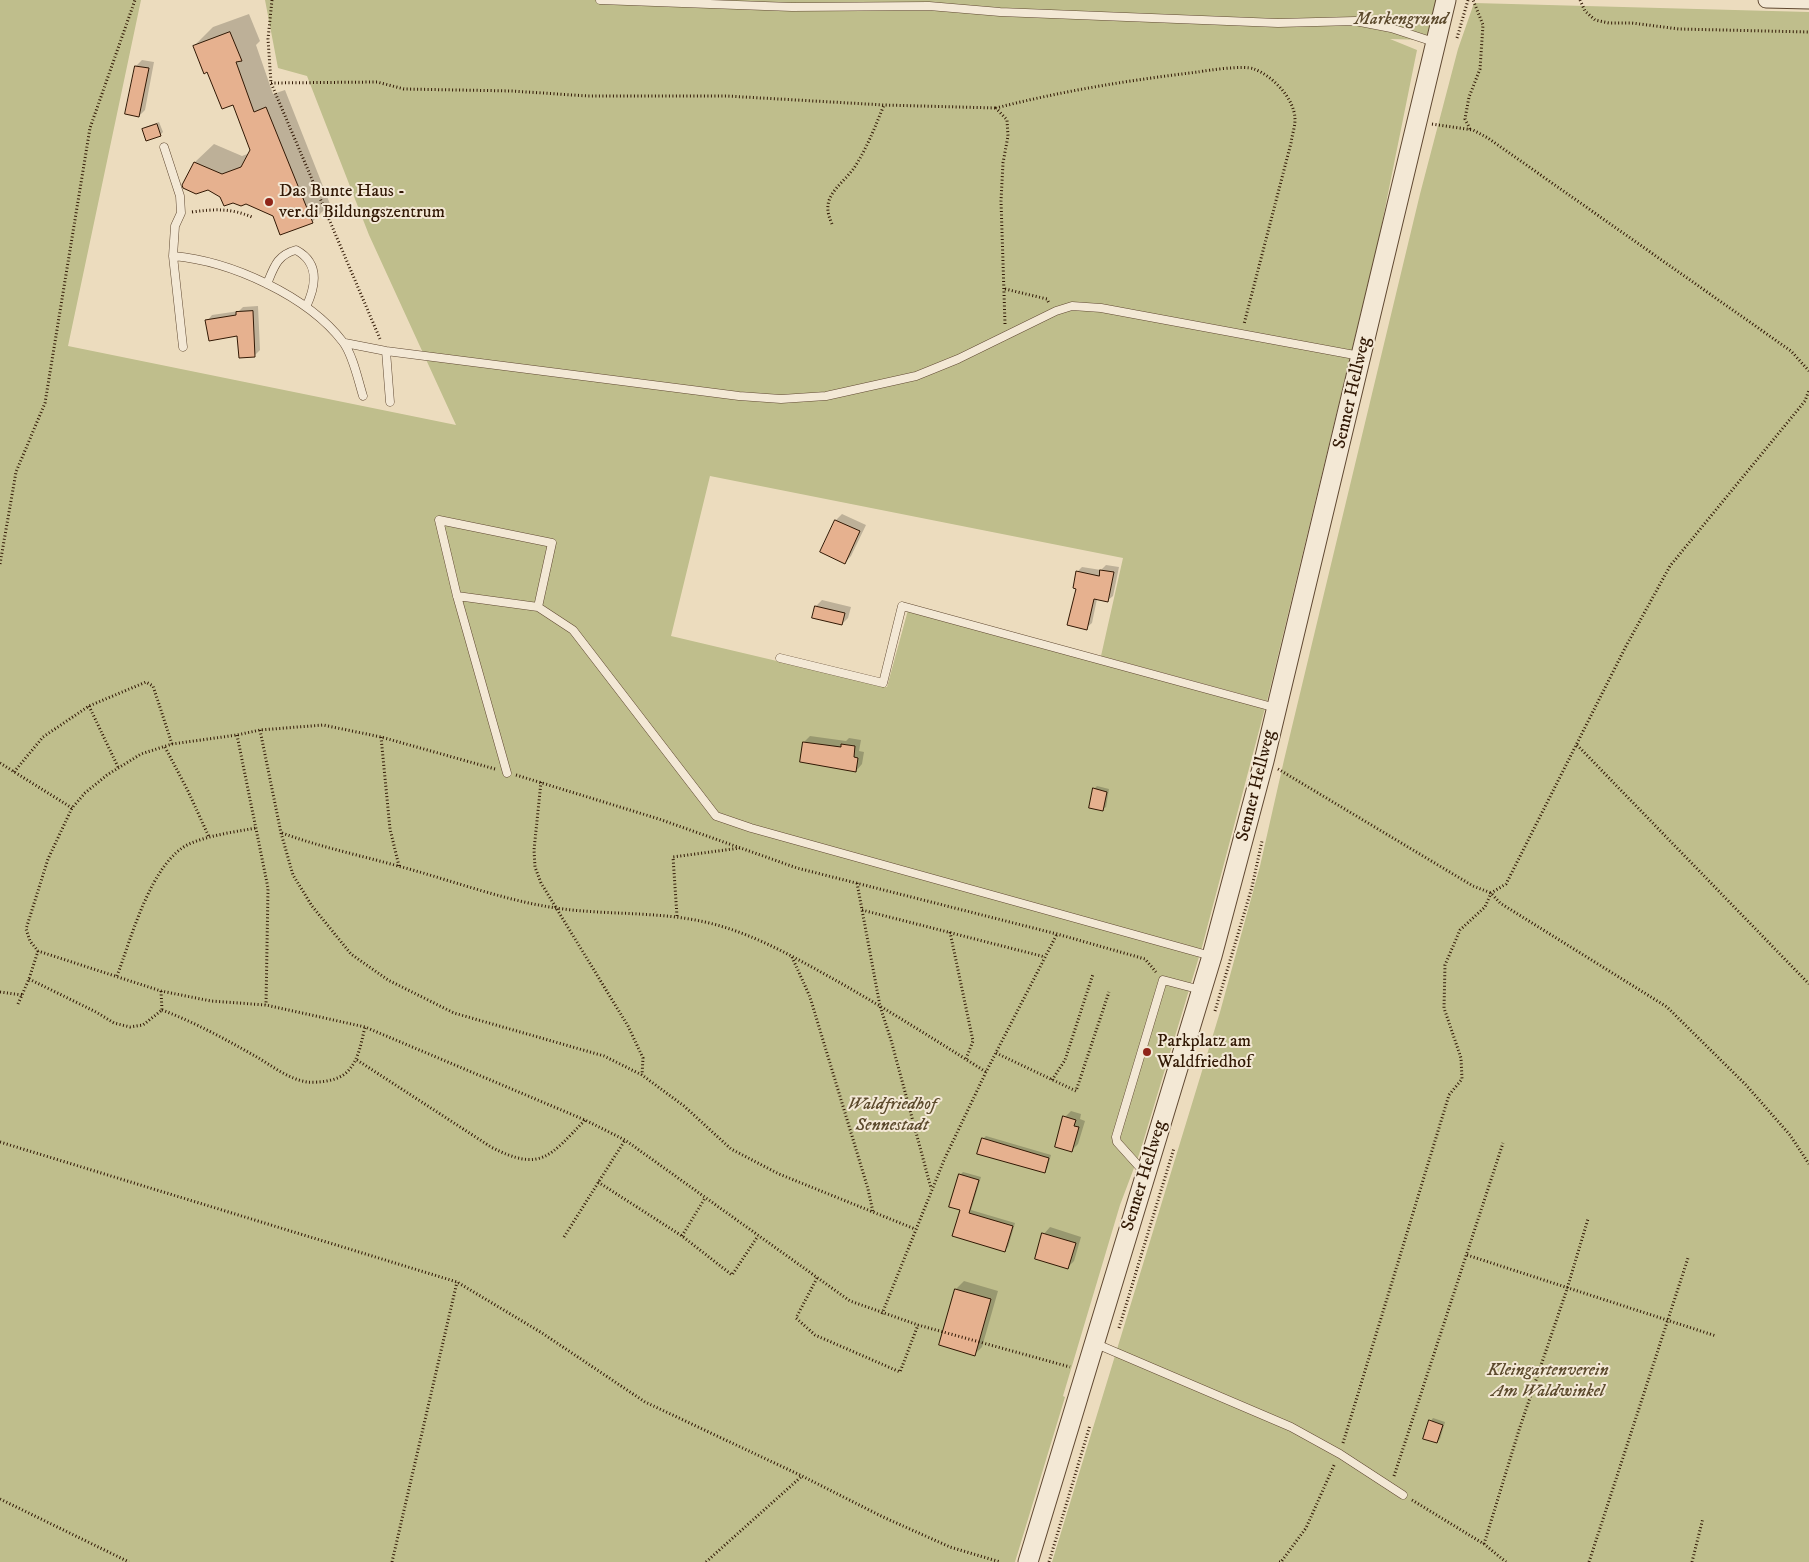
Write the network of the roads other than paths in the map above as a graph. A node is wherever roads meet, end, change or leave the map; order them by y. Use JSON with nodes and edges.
{"nodes":[{"id":1,"x":600,"y":0,"type":"edge"},
{"id":2,"x":1446,"y":0,"type":"edge"},
{"id":3,"x":1766,"y":0,"type":"edge"},
{"id":4,"x":1809,"y":1,"type":"edge"},
{"id":5,"x":1437,"y":43,"type":"junction"},
{"id":6,"x":164,"y":147,"type":"dead end"},
{"id":7,"x":174,"y":256,"type":"junction"},
{"id":8,"x":267,"y":284,"type":"junction"},
{"id":9,"x":306,"y":307,"type":"junction"},
{"id":10,"x":344,"y":343,"type":"junction"},
{"id":11,"x":184,"y":347,"type":"dead end"},
{"id":12,"x":386,"y":351,"type":"junction"},
{"id":13,"x":1362,"y":357,"type":"junction"},
{"id":14,"x":363,"y":396,"type":"dead end"},
{"id":15,"x":390,"y":402,"type":"dead end"},
{"id":16,"x":457,"y":596,"type":"junction"},
{"id":17,"x":538,"y":607,"type":"junction"},
{"id":18,"x":780,"y":658,"type":"dead end"},
{"id":19,"x":1276,"y":708,"type":"junction"},
{"id":20,"x":507,"y":773,"type":"road end"},
{"id":21,"x":1212,"y":956,"type":"junction"},
{"id":22,"x":1203,"y":990,"type":"junction"},
{"id":23,"x":1145,"y":1174,"type":"junction"},
{"id":24,"x":1094,"y":1343,"type":"junction"},
{"id":25,"x":1403,"y":1495,"type":"road end"},
{"id":26,"x":1028,"y":1562,"type":"edge"}],
"edges":[{"from":1,"to":5,"type":"lane"},
{"from":2,"to":5,"type":"street","name":"Senner Hellweg"},
{"from":3,"to":4,"type":"street"},
{"from":5,"to":13,"type":"street","name":"Senner Hellweg"},
{"from":6,"to":7,"type":"lane"},
{"from":7,"to":8,"type":"lane"},
{"from":7,"to":11,"type":"lane"},
{"from":8,"to":9,"type":"lane"},
{"from":8,"to":9,"type":"lane"},
{"from":9,"to":10,"type":"lane"},
{"from":10,"to":12,"type":"lane"},
{"from":10,"to":14,"type":"lane"},
{"from":12,"to":13,"type":"lane"},
{"from":12,"to":15,"type":"lane"},
{"from":13,"to":19,"type":"street","name":"Senner Hellweg"},
{"from":16,"to":17,"type":"lane"},
{"from":16,"to":17,"type":"lane"},
{"from":16,"to":20,"type":"lane"},
{"from":17,"to":21,"type":"lane"},
{"from":18,"to":19,"type":"lane"},
{"from":19,"to":21,"type":"street","name":"Senner Hellweg"},
{"from":21,"to":22,"type":"street","name":"Senner Hellweg"},
{"from":22,"to":23,"type":"street","name":"Senner Hellweg"},
{"from":22,"to":23,"type":"lane"},
{"from":23,"to":24,"type":"street","name":"Senner Hellweg"},
{"from":24,"to":25,"type":"lane"},
{"from":24,"to":26,"type":"street","name":"Senner Hellweg"}]}
